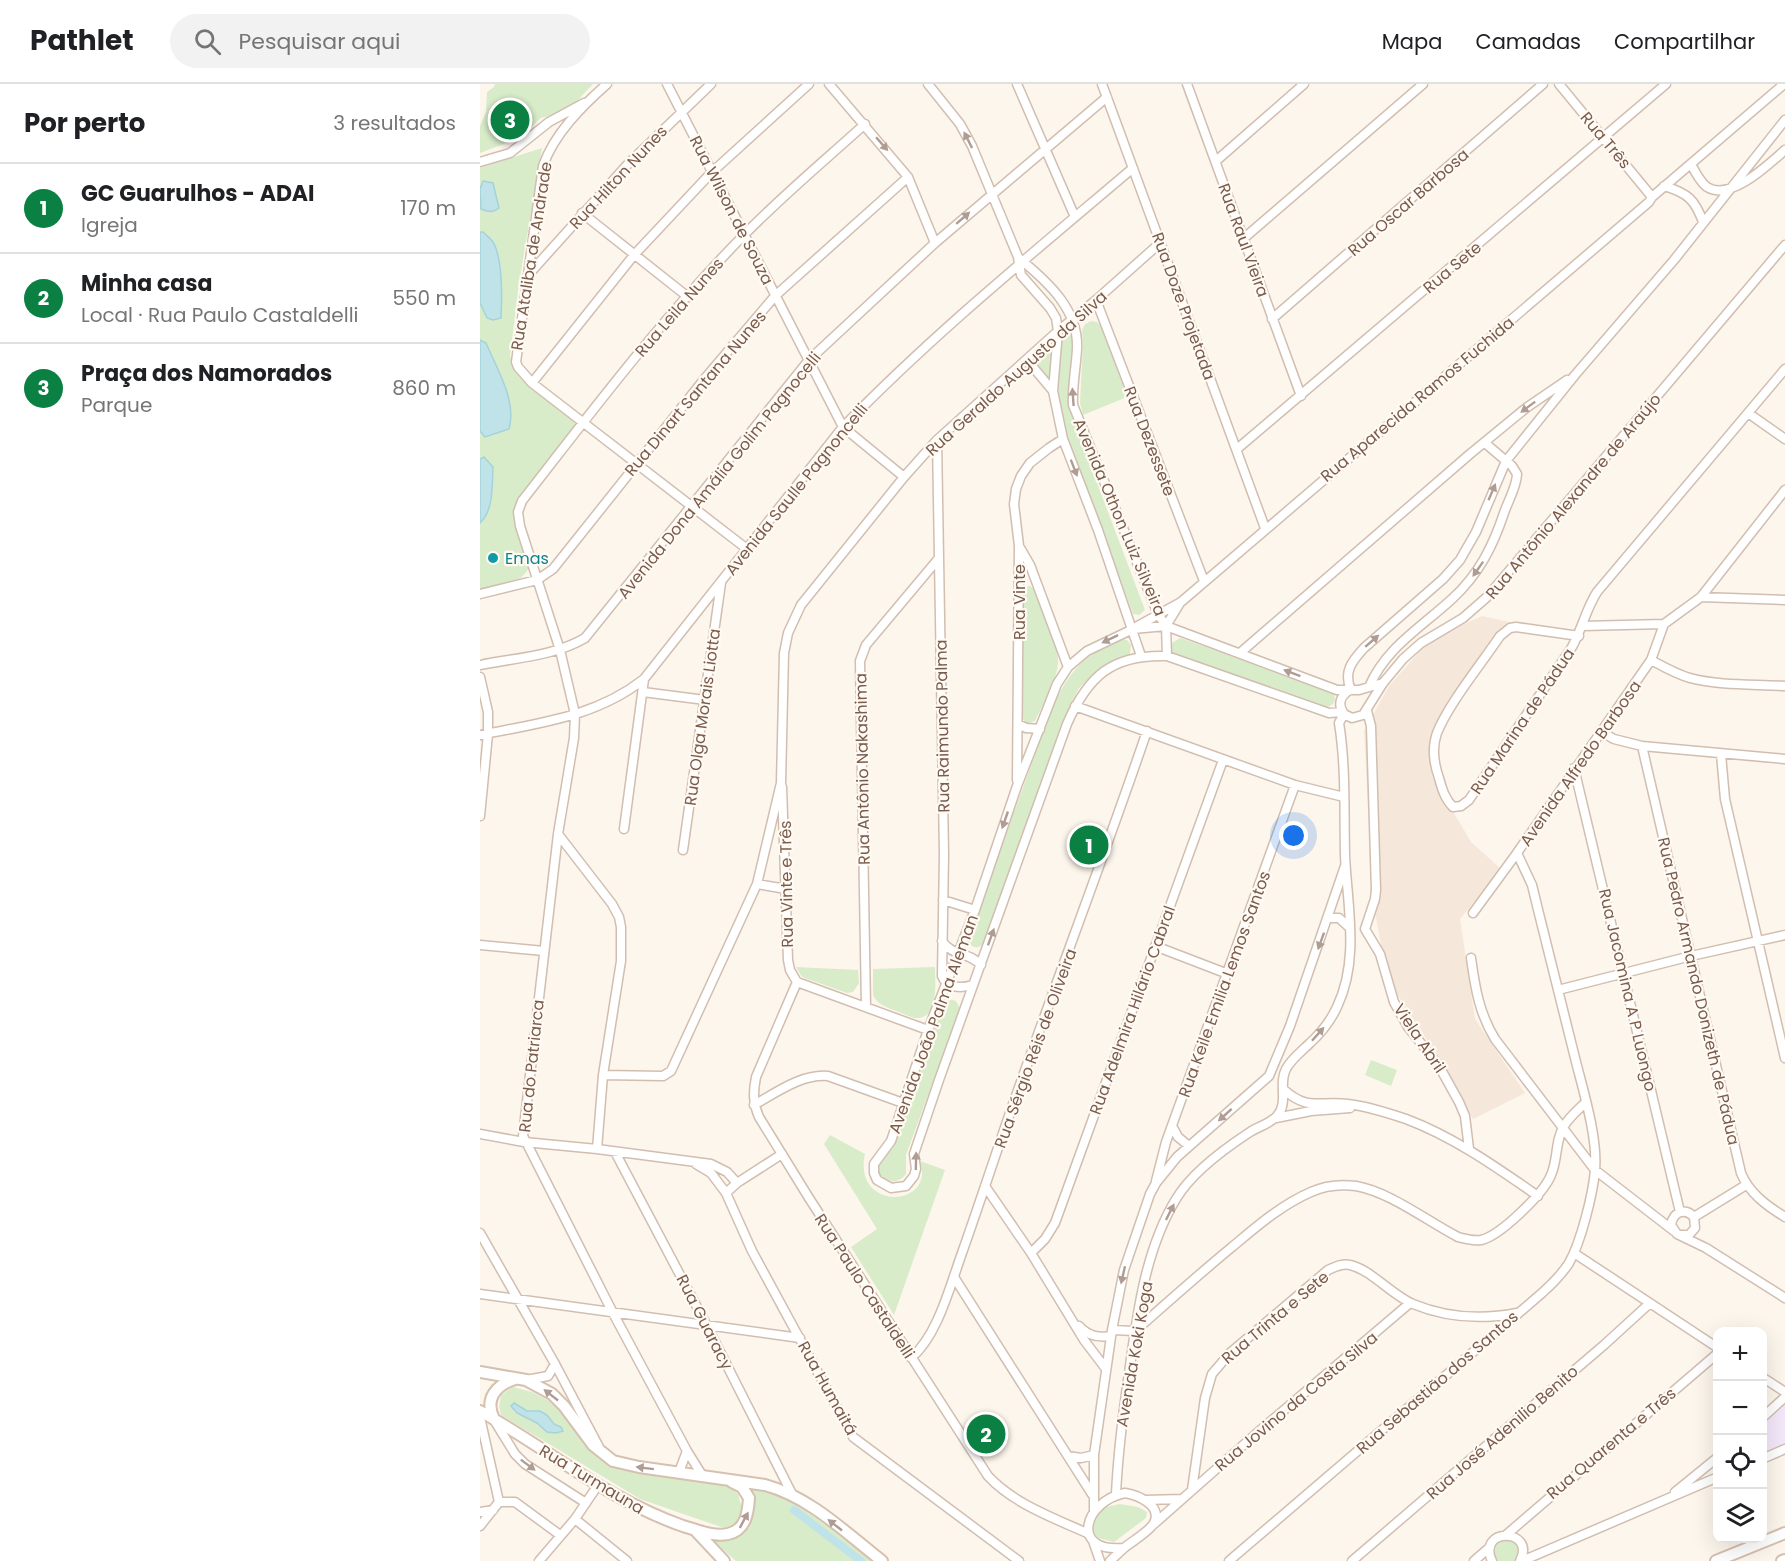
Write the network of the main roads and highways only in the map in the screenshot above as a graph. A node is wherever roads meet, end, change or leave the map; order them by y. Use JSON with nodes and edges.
{"nodes":[{"id":1,"x":480,"y":1372,"type":"edge"},
{"id":2,"x":522,"y":1379,"type":"junction"},
{"id":3,"x":485,"y":1417,"type":"edge"},
{"id":4,"x":724,"y":1479,"type":"junction"},
{"id":5,"x":694,"y":1529,"type":"junction"},
{"id":6,"x":1785,"y":1533,"type":"edge"},
{"id":7,"x":723,"y":1561,"type":"edge"},
{"id":8,"x":882,"y":1561,"type":"edge"},
{"id":9,"x":1716,"y":1561,"type":"edge"}],
"edges":[{"from":1,"to":2,"type":"main road"},
{"from":2,"to":3,"type":"main road"},
{"from":4,"to":2,"type":"main road","one_way":true},
{"from":3,"to":5,"type":"main road","name":"Rua Turmauna"},
{"from":5,"to":4,"type":"main road","name":"Rua Turmauna","one_way":true},
{"from":8,"to":4,"type":"main road","one_way":true},
{"from":5,"to":7,"type":"main road"},
{"from":6,"to":9,"type":"main road"}]}
